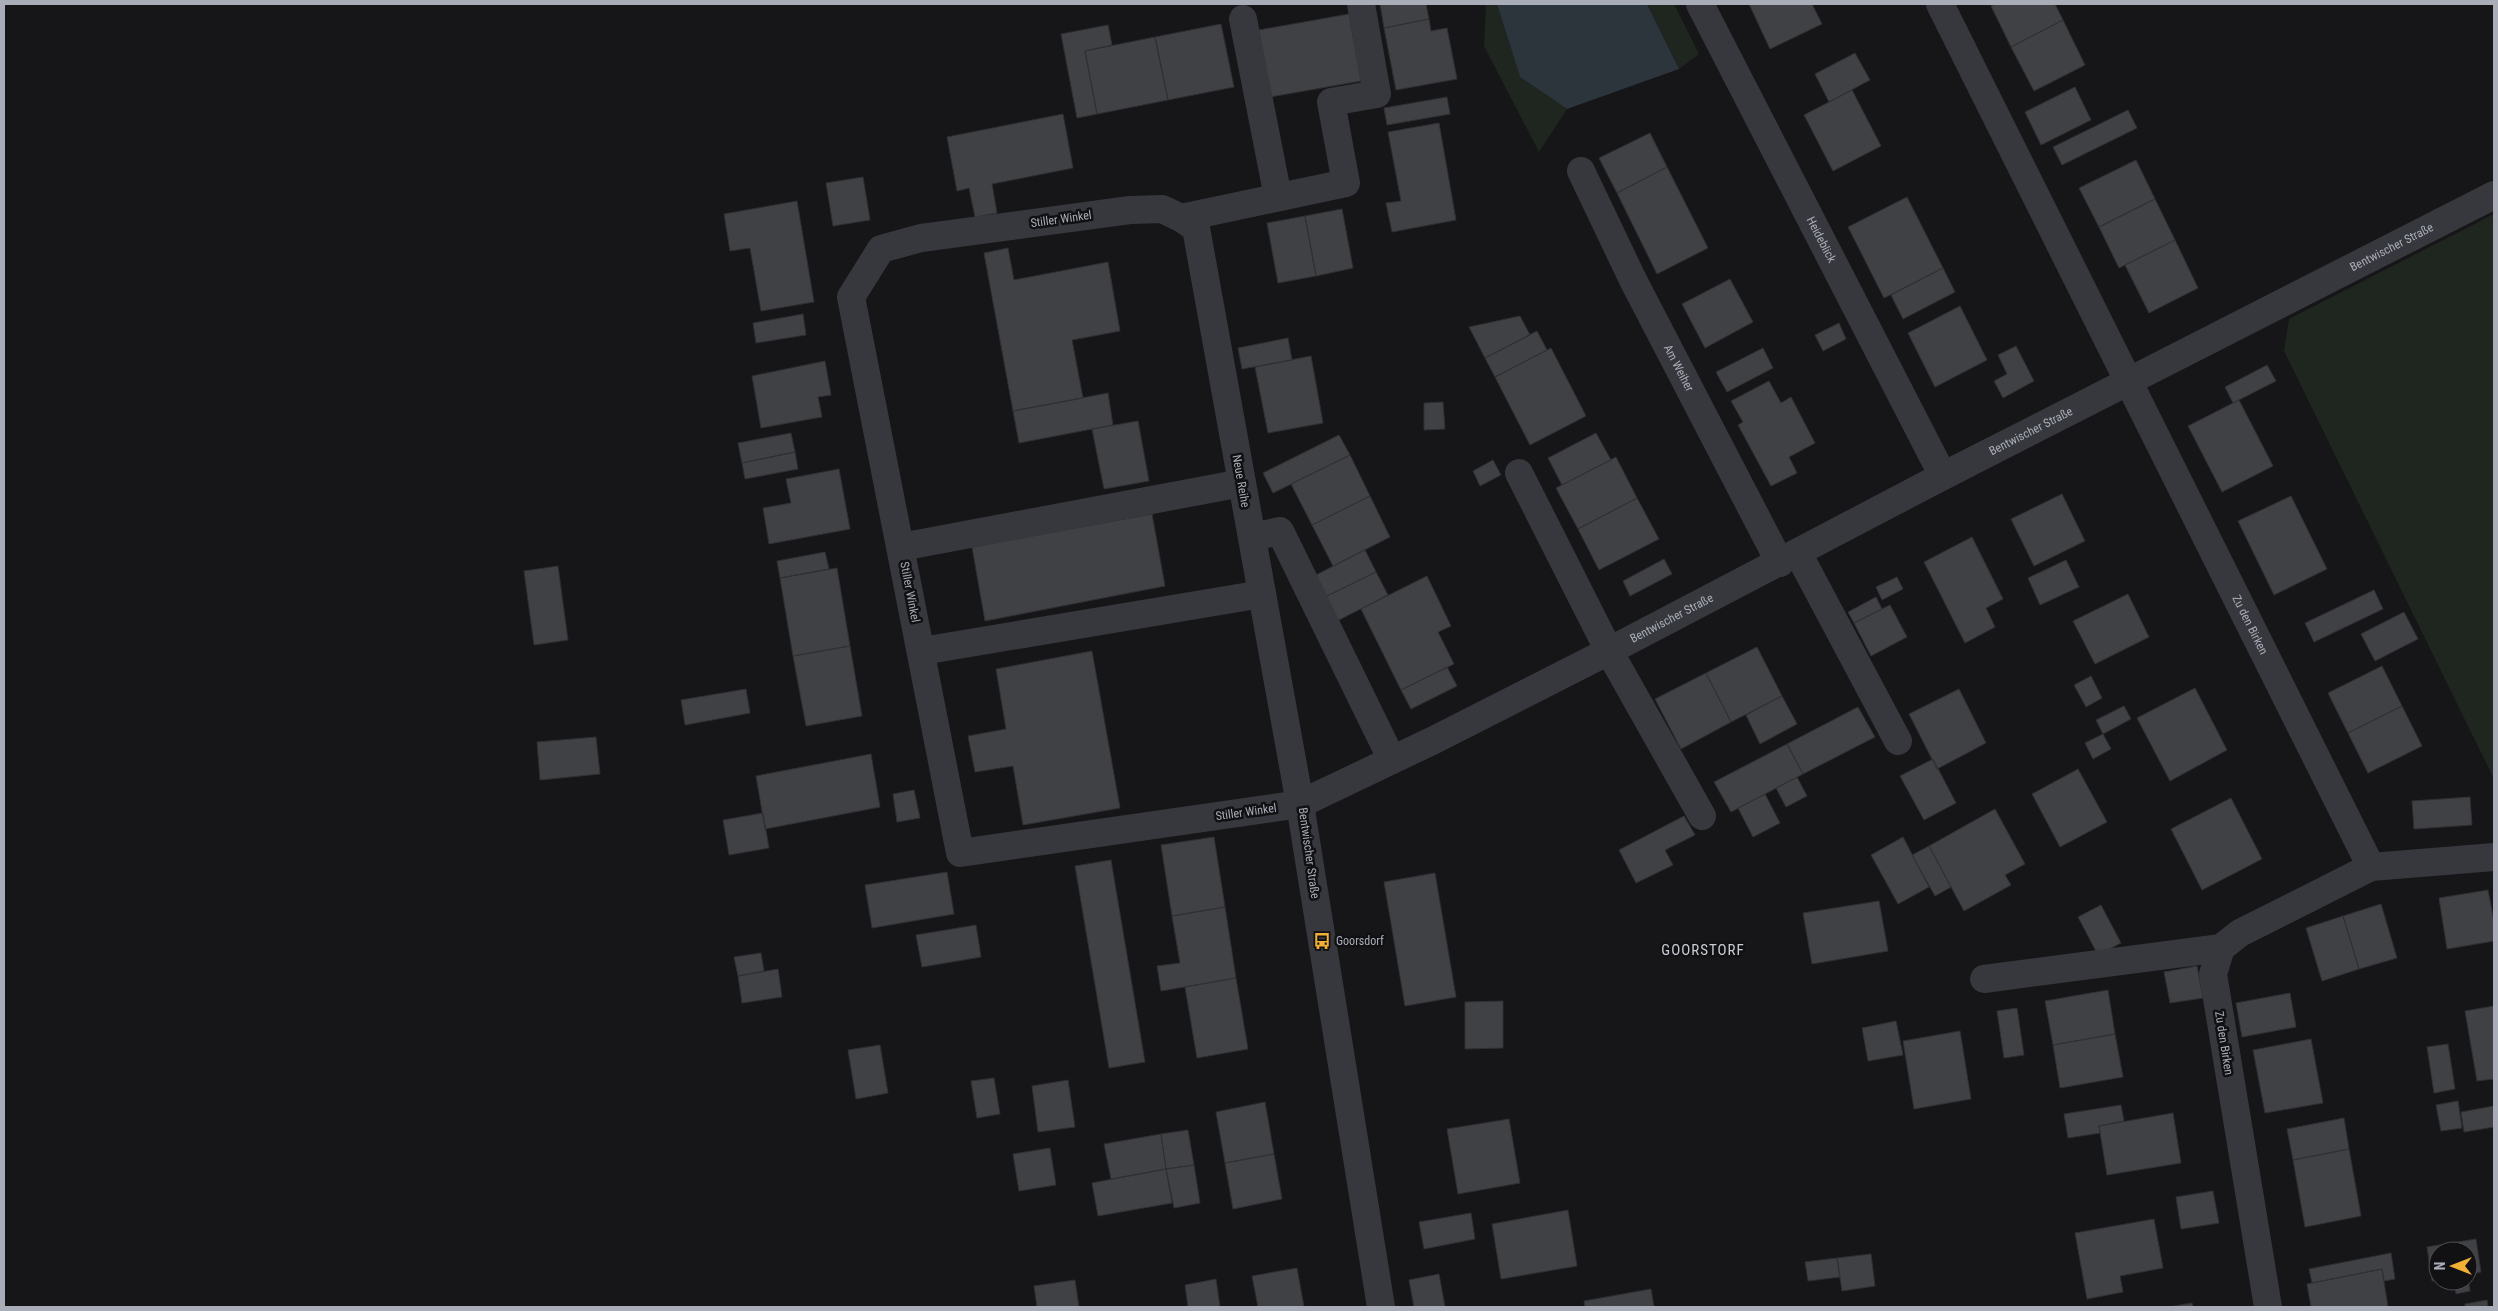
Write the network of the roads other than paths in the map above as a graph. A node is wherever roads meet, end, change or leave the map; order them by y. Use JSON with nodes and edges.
{"nodes":[{"id":1,"x":1361,"y":4,"type":"edge"},
{"id":2,"x":1700,"y":4,"type":"edge"},
{"id":3,"x":1940,"y":4,"type":"edge"},
{"id":4,"x":1243,"y":19,"type":"dead end"},
{"id":5,"x":1581,"y":171,"type":"dead end"},
{"id":6,"x":2494,"y":195,"type":"edge"},
{"id":7,"x":1278,"y":197,"type":"junction"},
{"id":8,"x":1130,"y":210,"type":"joint"},
{"id":9,"x":1182,"y":218,"type":"junction"},
{"id":10,"x":2128,"y":382,"type":"junction"},
{"id":11,"x":1519,"y":473,"type":"dead end"},
{"id":12,"x":1943,"y":476,"type":"junction"},
{"id":13,"x":1242,"y":483,"type":"junction"},
{"id":14,"x":1252,"y":537,"type":"junction"},
{"id":15,"x":901,"y":547,"type":"junction"},
{"id":16,"x":1789,"y":558,"type":"junction"},
{"id":17,"x":1262,"y":594,"type":"junction"},
{"id":18,"x":922,"y":651,"type":"junction"},
{"id":19,"x":1610,"y":651,"type":"junction"},
{"id":20,"x":1898,"y":741,"type":"dead end"},
{"id":21,"x":1392,"y":760,"type":"junction"},
{"id":22,"x":1300,"y":804,"type":"junction"},
{"id":23,"x":1702,"y":816,"type":"dead end"},
{"id":24,"x":2494,"y":857,"type":"edge"},
{"id":25,"x":2371,"y":867,"type":"junction"},
{"id":26,"x":2221,"y":948,"type":"junction"},
{"id":27,"x":1984,"y":979,"type":"dead end"},
{"id":28,"x":1380,"y":1307,"type":"edge"},
{"id":29,"x":2268,"y":1307,"type":"edge"}],
"edges":[{"from":1,"to":7,"type":"street"},
{"from":2,"to":12,"type":"street","name":"Heideblick"},
{"from":3,"to":10,"type":"street"},
{"from":4,"to":7,"type":"street"},
{"from":5,"to":16,"type":"street","name":"Am Weiher"},
{"from":6,"to":10,"type":"street","name":"Bentwischer Straße"},
{"from":7,"to":9,"type":"street"},
{"from":8,"to":9,"type":"street","name":"Neue Reihe"},
{"from":8,"to":15,"type":"street","name":"Stiller Winkel"},
{"from":9,"to":13,"type":"street","name":"Neue Reihe"},
{"from":10,"to":12,"type":"street","name":"Bentwischer Straße"},
{"from":10,"to":25,"type":"street","name":"Zu den Birken"},
{"from":11,"to":19,"type":"street"},
{"from":12,"to":16,"type":"street","name":"Bentwischer Straße"},
{"from":13,"to":14,"type":"street","name":"Neue Reihe"},
{"from":13,"to":15,"type":"street"},
{"from":14,"to":17,"type":"street","name":"Neue Reihe"},
{"from":14,"to":21,"type":"street"},
{"from":15,"to":18,"type":"street","name":"Stiller Winkel"},
{"from":16,"to":19,"type":"street","name":"Bentwischer Straße"},
{"from":16,"to":20,"type":"street","name":"Am Weiher"},
{"from":17,"to":18,"type":"street"},
{"from":17,"to":22,"type":"street","name":"Neue Reihe"},
{"from":18,"to":22,"type":"street","name":"Stiller Winkel"},
{"from":19,"to":21,"type":"street","name":"Bentwischer Straße"},
{"from":19,"to":23,"type":"street"},
{"from":21,"to":22,"type":"street","name":"Bentwischer Straße"},
{"from":22,"to":28,"type":"street","name":"Bentwischer Straße"},
{"from":24,"to":25,"type":"street"},
{"from":25,"to":26,"type":"street"},
{"from":26,"to":27,"type":"street"},
{"from":26,"to":29,"type":"street","name":"Zu den Birken"}]}
